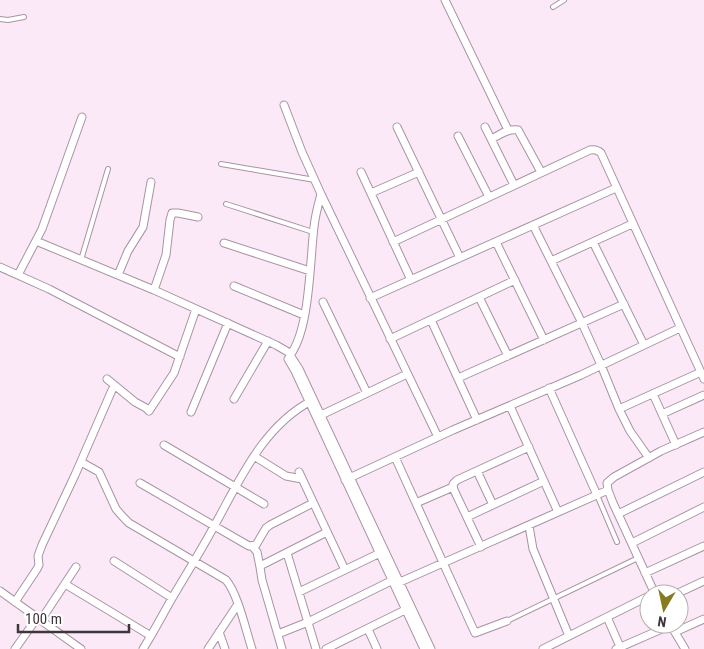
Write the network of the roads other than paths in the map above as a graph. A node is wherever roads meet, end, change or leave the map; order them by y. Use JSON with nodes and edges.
{"nodes":[{"id":1,"x":445,"y":0,"type":"edge"},
{"id":2,"x":564,"y":0,"type":"edge"},
{"id":3,"x":554,"y":7,"type":"dead end"},
{"id":4,"x":24,"y":17,"type":"dead end"},
{"id":5,"x":0,"y":19,"type":"edge"},
{"id":6,"x":284,"y":105,"type":"dead end"},
{"id":7,"x":82,"y":117,"type":"dead end"},
{"id":8,"x":485,"y":126,"type":"dead end"},
{"id":9,"x":397,"y":127,"type":"dead end"},
{"id":10,"x":508,"y":130,"type":"junction"},
{"id":11,"x":458,"y":136,"type":"dead end"},
{"id":12,"x":491,"y":139,"type":"junction"},
{"id":13,"x":221,"y":164,"type":"dead end"},
{"id":14,"x":108,"y":169,"type":"dead end"},
{"id":15,"x":361,"y":172,"type":"dead end"},
{"id":16,"x":419,"y":172,"type":"junction"},
{"id":17,"x":541,"y":172,"type":"junction"},
{"id":18,"x":315,"y":180,"type":"junction"},
{"id":19,"x":151,"y":182,"type":"dead end"},
{"id":20,"x":514,"y":185,"type":"junction"},
{"id":21,"x":616,"y":188,"type":"junction"},
{"id":22,"x":371,"y":193,"type":"junction"},
{"id":23,"x":321,"y":194,"type":"junction"},
{"id":24,"x":489,"y":196,"type":"junction"},
{"id":25,"x":226,"y":204,"type":"dead end"},
{"id":26,"x":198,"y":217,"type":"dead end"},
{"id":27,"x":441,"y":219,"type":"junction"},
{"id":28,"x":632,"y":224,"type":"junction"},
{"id":29,"x":533,"y":225,"type":"junction"},
{"id":30,"x":313,"y":232,"type":"junction"},
{"id":31,"x":36,"y":241,"type":"junction"},
{"id":32,"x":393,"y":242,"type":"junction"},
{"id":33,"x":496,"y":242,"type":"junction"},
{"id":34,"x":593,"y":242,"type":"junction"},
{"id":35,"x":224,"y":243,"type":"dead end"},
{"id":36,"x":460,"y":258,"type":"junction"},
{"id":37,"x":81,"y":260,"type":"junction"},
{"id":38,"x":551,"y":261,"type":"junction"},
{"id":39,"x":0,"y":268,"type":"edge"},
{"id":40,"x":310,"y":271,"type":"junction"},
{"id":41,"x":18,"y":275,"type":"junction"},
{"id":42,"x":118,"y":275,"type":"junction"},
{"id":43,"x":411,"y":280,"type":"junction"},
{"id":44,"x":515,"y":280,"type":"junction"},
{"id":45,"x":234,"y":286,"type":"dead end"},
{"id":46,"x":154,"y":290,"type":"junction"},
{"id":47,"x":480,"y":297,"type":"junction"},
{"id":48,"x":370,"y":298,"type":"junction"},
{"id":49,"x":323,"y":302,"type":"dead end"},
{"id":50,"x":624,"y":304,"type":"junction"},
{"id":51,"x":196,"y":309,"type":"junction"},
{"id":52,"x":304,"y":314,"type":"junction"},
{"id":53,"x":431,"y":320,"type":"junction"},
{"id":54,"x":228,"y":323,"type":"junction"},
{"id":55,"x":582,"y":323,"type":"junction"},
{"id":56,"x":680,"y":328,"type":"junction"},
{"id":57,"x":390,"y":339,"type":"junction"},
{"id":58,"x":544,"y":340,"type":"junction"},
{"id":59,"x":268,"y":341,"type":"junction"},
{"id":60,"x":644,"y":345,"type":"junction"},
{"id":61,"x":282,"y":348,"type":"junction"},
{"id":62,"x":290,"y":355,"type":"junction"},
{"id":63,"x":508,"y":356,"type":"junction"},
{"id":64,"x":180,"y":357,"type":"junction"},
{"id":65,"x":601,"y":365,"type":"junction"},
{"id":66,"x":407,"y":374,"type":"junction"},
{"id":67,"x":703,"y":376,"type":"edge"},
{"id":68,"x":458,"y":378,"type":"junction"},
{"id":69,"x":107,"y":379,"type":"dead end"},
{"id":70,"x":549,"y":388,"type":"junction"},
{"id":71,"x":112,"y":390,"type":"dead end"},
{"id":72,"x":367,"y":393,"type":"junction"},
{"id":73,"x":653,"y":394,"type":"junction"},
{"id":74,"x":704,"y":395,"type":"edge"},
{"id":75,"x":234,"y":399,"type":"dead end"},
{"id":76,"x":311,"y":401,"type":"junction"},
{"id":77,"x":510,"y":406,"type":"junction"},
{"id":78,"x":619,"y":408,"type":"junction"},
{"id":79,"x":190,"y":412,"type":"dead end"},
{"id":80,"x":662,"y":414,"type":"junction"},
{"id":81,"x":319,"y":417,"type":"junction"},
{"id":82,"x":477,"y":420,"type":"junction"},
{"id":83,"x":704,"y":432,"type":"edge"},
{"id":84,"x":438,"y":437,"type":"junction"},
{"id":85,"x":164,"y":445,"type":"dead end"},
{"id":86,"x":676,"y":445,"type":"junction"},
{"id":87,"x":529,"y":447,"type":"junction"},
{"id":88,"x":254,"y":456,"type":"junction"},
{"id":89,"x":395,"y":457,"type":"junction"},
{"id":90,"x":649,"y":458,"type":"junction"},
{"id":91,"x":81,"y":462,"type":"junction"},
{"id":92,"x":477,"y":471,"type":"junction"},
{"id":93,"x":704,"y":472,"type":"edge"},
{"id":94,"x":348,"y":479,"type":"junction"},
{"id":95,"x":544,"y":482,"type":"junction"},
{"id":96,"x":140,"y":484,"type":"dead end"},
{"id":97,"x":236,"y":487,"type":"junction"},
{"id":98,"x":453,"y":487,"type":"junction"},
{"id":99,"x":608,"y":490,"type":"junction"},
{"id":100,"x":597,"y":495,"type":"junction"},
{"id":101,"x":313,"y":503,"type":"junction"},
{"id":102,"x":416,"y":503,"type":"junction"},
{"id":103,"x":264,"y":504,"type":"dead end"},
{"id":104,"x":493,"y":505,"type":"junction"},
{"id":105,"x":704,"y":507,"type":"edge"},
{"id":106,"x":558,"y":512,"type":"junction"},
{"id":107,"x":618,"y":514,"type":"junction"},
{"id":108,"x":467,"y":517,"type":"junction"},
{"id":109,"x":214,"y":526,"type":"junction"},
{"id":110,"x":528,"y":526,"type":"junction"},
{"id":111,"x":327,"y":532,"type":"junction"},
{"id":112,"x":617,"y":542,"type":"dead end"},
{"id":113,"x":632,"y":543,"type":"junction"},
{"id":114,"x":252,"y":546,"type":"junction"},
{"id":115,"x":704,"y":546,"type":"edge"},
{"id":116,"x":481,"y":547,"type":"junction"},
{"id":117,"x":287,"y":552,"type":"junction"},
{"id":118,"x":380,"y":553,"type":"junction"},
{"id":119,"x":638,"y":558,"type":"junction"},
{"id":120,"x":114,"y":561,"type":"dead end"},
{"id":121,"x":194,"y":562,"type":"junction"},
{"id":122,"x":444,"y":563,"type":"junction"},
{"id":123,"x":260,"y":567,"type":"junction"},
{"id":124,"x":76,"y":568,"type":"dead end"},
{"id":125,"x":345,"y":570,"type":"junction"},
{"id":126,"x":645,"y":573,"type":"junction"},
{"id":127,"x":397,"y":580,"type":"junction"},
{"id":128,"x":704,"y":581,"type":"edge"},
{"id":129,"x":65,"y":584,"type":"junction"},
{"id":130,"x":649,"y":584,"type":"edge"},
{"id":131,"x":689,"y":588,"type":"edge"},
{"id":132,"x":0,"y":591,"type":"edge"},
{"id":133,"x":299,"y":592,"type":"junction"},
{"id":134,"x":172,"y":598,"type":"junction"},
{"id":135,"x":553,"y":598,"type":"junction"},
{"id":136,"x":639,"y":601,"type":"edge"},
{"id":137,"x":15,"y":602,"type":"junction"},
{"id":138,"x":238,"y":604,"type":"junction"},
{"id":139,"x":409,"y":608,"type":"junction"},
{"id":140,"x":606,"y":617,"type":"junction"},
{"id":141,"x":39,"y":619,"type":"junction"},
{"id":142,"x":704,"y":619,"type":"edge"},
{"id":143,"x":507,"y":621,"type":"joint"},
{"id":144,"x":308,"y":622,"type":"junction"},
{"id":145,"x":689,"y":623,"type":"edge"},
{"id":146,"x":368,"y":629,"type":"junction"},
{"id":147,"x":219,"y":632,"type":"junction"},
{"id":148,"x":278,"y":634,"type":"junction"},
{"id":149,"x":655,"y":634,"type":"edge"},
{"id":150,"x":677,"y":634,"type":"edge"},
{"id":151,"x":151,"y":636,"type":"junction"},
{"id":152,"x":569,"y":636,"type":"junction"},
{"id":153,"x":70,"y":646,"type":"edge"},
{"id":154,"x":619,"y":648,"type":"edge"},
{"id":155,"x":15,"y":649,"type":"edge"},
{"id":156,"x":81,"y":649,"type":"edge"},
{"id":157,"x":142,"y":649,"type":"edge"},
{"id":158,"x":208,"y":649,"type":"edge"},
{"id":159,"x":224,"y":649,"type":"edge"},
{"id":160,"x":252,"y":649,"type":"edge"},
{"id":161,"x":282,"y":649,"type":"edge"},
{"id":162,"x":316,"y":649,"type":"edge"},
{"id":163,"x":326,"y":649,"type":"edge"},
{"id":164,"x":377,"y":649,"type":"edge"},
{"id":165,"x":424,"y":649,"type":"edge"},
{"id":166,"x":431,"y":649,"type":"edge"},
{"id":167,"x":544,"y":649,"type":"edge"},
{"id":168,"x":685,"y":649,"type":"edge"}],
"edges":[{"from":1,"to":10,"type":"street"},
{"from":2,"to":3,"type":"lane"},
{"from":4,"to":5,"type":"lane"},
{"from":6,"to":18,"type":"street"},
{"from":7,"to":31,"type":"street"},
{"from":8,"to":12,"type":"street"},
{"from":9,"to":16,"type":"street"},
{"from":10,"to":12,"type":"street"},
{"from":10,"to":17,"type":"street"},
{"from":11,"to":24,"type":"street"},
{"from":12,"to":20,"type":"street"},
{"from":13,"to":18,"type":"lane"},
{"from":14,"to":37,"type":"lane"},
{"from":15,"to":22,"type":"street"},
{"from":16,"to":22,"type":"street"},
{"from":16,"to":27,"type":"street"},
{"from":17,"to":20,"type":"street"},
{"from":17,"to":21,"type":"street"},
{"from":18,"to":23,"type":"street"},
{"from":19,"to":42,"type":"street"},
{"from":20,"to":24,"type":"street"},
{"from":21,"to":28,"type":"street"},
{"from":21,"to":29,"type":"street"},
{"from":22,"to":32,"type":"street"},
{"from":23,"to":30,"type":"street"},
{"from":23,"to":48,"type":"street"},
{"from":24,"to":27,"type":"street"},
{"from":25,"to":30,"type":"lane"},
{"from":26,"to":46,"type":"street"},
{"from":27,"to":32,"type":"street"},
{"from":27,"to":36,"type":"street"},
{"from":28,"to":34,"type":"street"},
{"from":28,"to":56,"type":"street"},
{"from":29,"to":33,"type":"street"},
{"from":29,"to":38,"type":"street"},
{"from":30,"to":40,"type":"street"},
{"from":31,"to":37,"type":"street"},
{"from":31,"to":41,"type":"street"},
{"from":32,"to":43,"type":"street"},
{"from":33,"to":36,"type":"street"},
{"from":33,"to":44,"type":"street"},
{"from":34,"to":38,"type":"street"},
{"from":34,"to":50,"type":"street"},
{"from":35,"to":40,"type":"street"},
{"from":36,"to":43,"type":"street"},
{"from":37,"to":42,"type":"street"},
{"from":38,"to":55,"type":"street"},
{"from":39,"to":41,"type":"street"},
{"from":40,"to":52,"type":"street"},
{"from":41,"to":64,"type":"street"},
{"from":42,"to":46,"type":"street"},
{"from":43,"to":48,"type":"street"},
{"from":44,"to":47,"type":"street"},
{"from":44,"to":58,"type":"street"},
{"from":45,"to":52,"type":"street"},
{"from":46,"to":51,"type":"street"},
{"from":47,"to":53,"type":"street"},
{"from":47,"to":63,"type":"street"},
{"from":48,"to":57,"type":"street"},
{"from":49,"to":72,"type":"street"},
{"from":50,"to":55,"type":"street"},
{"from":50,"to":60,"type":"street"},
{"from":51,"to":54,"type":"street"},
{"from":51,"to":64,"type":"street"},
{"from":52,"to":62,"type":"street"},
{"from":53,"to":57,"type":"street"},
{"from":53,"to":68,"type":"street"},
{"from":54,"to":59,"type":"street"},
{"from":54,"to":79,"type":"street"},
{"from":55,"to":58,"type":"street"},
{"from":55,"to":65,"type":"street"},
{"from":56,"to":60,"type":"street"},
{"from":56,"to":67,"type":"street"},
{"from":57,"to":66,"type":"street"},
{"from":58,"to":63,"type":"street"},
{"from":59,"to":61,"type":"street"},
{"from":59,"to":75,"type":"street"},
{"from":60,"to":65,"type":"street"},
{"from":61,"to":62,"type":"street"},
{"from":61,"to":76,"type":"street"},
{"from":62,"to":76,"type":"street"},
{"from":63,"to":68,"type":"street"},
{"from":64,"to":69,"type":"street"},
{"from":65,"to":70,"type":"street"},
{"from":65,"to":78,"type":"street"},
{"from":66,"to":72,"type":"street"},
{"from":66,"to":84,"type":"street"},
{"from":67,"to":73,"type":"street"},
{"from":68,"to":82,"type":"street"},
{"from":70,"to":77,"type":"street"},
{"from":70,"to":100,"type":"street"},
{"from":71,"to":91,"type":"street"},
{"from":72,"to":81,"type":"street"},
{"from":73,"to":78,"type":"street"},
{"from":73,"to":80,"type":"street"},
{"from":74,"to":80,"type":"street"},
{"from":76,"to":81,"type":"street"},
{"from":76,"to":88,"type":"street"},
{"from":77,"to":82,"type":"street"},
{"from":77,"to":87,"type":"street"},
{"from":78,"to":90,"type":"street"},
{"from":80,"to":86,"type":"street"},
{"from":81,"to":94,"type":"street"},
{"from":82,"to":84,"type":"street"},
{"from":83,"to":86,"type":"street"},
{"from":84,"to":89,"type":"street"},
{"from":85,"to":97,"type":"street"},
{"from":86,"to":90,"type":"street"},
{"from":87,"to":92,"type":"street"},
{"from":87,"to":95,"type":"street"},
{"from":88,"to":97,"type":"street"},
{"from":88,"to":101,"type":"street"},
{"from":89,"to":94,"type":"street"},
{"from":89,"to":102,"type":"street"},
{"from":90,"to":99,"type":"street"},
{"from":91,"to":121,"type":"street"},
{"from":91,"to":137,"type":"street"},
{"from":92,"to":98,"type":"street"},
{"from":92,"to":104,"type":"street"},
{"from":93,"to":107,"type":"street"},
{"from":94,"to":118,"type":"street"},
{"from":94,"to":127,"type":"street"},
{"from":95,"to":104,"type":"street"},
{"from":95,"to":106,"type":"street"},
{"from":96,"to":109,"type":"street"},
{"from":97,"to":103,"type":"street"},
{"from":97,"to":109,"type":"street"},
{"from":98,"to":102,"type":"street"},
{"from":98,"to":108,"type":"street"},
{"from":99,"to":100,"type":"street"},
{"from":99,"to":107,"type":"street"},
{"from":100,"to":106,"type":"street"},
{"from":100,"to":112,"type":"lane"},
{"from":101,"to":111,"type":"street"},
{"from":101,"to":114,"type":"street"},
{"from":102,"to":122,"type":"street"},
{"from":104,"to":108,"type":"street"},
{"from":105,"to":113,"type":"street"},
{"from":106,"to":110,"type":"street"},
{"from":107,"to":113,"type":"street"},
{"from":108,"to":116,"type":"street"},
{"from":109,"to":114,"type":"street"},
{"from":109,"to":121,"type":"street"},
{"from":110,"to":116,"type":"street"},
{"from":110,"to":135,"type":"street"},
{"from":111,"to":117,"type":"street"},
{"from":111,"to":125,"type":"street"},
{"from":113,"to":119,"type":"street"},
{"from":114,"to":123,"type":"street"},
{"from":115,"to":126,"type":"street"},
{"from":116,"to":122,"type":"street"},
{"from":117,"to":123,"type":"street"},
{"from":117,"to":133,"type":"street"},
{"from":118,"to":125,"type":"street"},
{"from":118,"to":127,"type":"street"},
{"from":119,"to":126,"type":"street"},
{"from":119,"to":135,"type":"lane"},
{"from":120,"to":134,"type":"street"},
{"from":121,"to":134,"type":"street"},
{"from":121,"to":138,"type":"street"},
{"from":122,"to":127,"type":"street"},
{"from":122,"to":143,"type":"street"},
{"from":123,"to":148,"type":"street"},
{"from":124,"to":129,"type":"street"},
{"from":125,"to":133,"type":"street"},
{"from":126,"to":130,"type":"street"},
{"from":127,"to":139,"type":"street"},
{"from":127,"to":144,"type":"street"},
{"from":128,"to":131,"type":"street"},
{"from":129,"to":141,"type":"street"},
{"from":129,"to":151,"type":"street"},
{"from":132,"to":137,"type":"street"},
{"from":133,"to":144,"type":"street"},
{"from":134,"to":151,"type":"street"},
{"from":135,"to":143,"type":"lane"},
{"from":135,"to":152,"type":"street"},
{"from":136,"to":140,"type":"street"},
{"from":137,"to":141,"type":"street"},
{"from":138,"to":147,"type":"street"},
{"from":138,"to":160,"type":"street"},
{"from":139,"to":146,"type":"street"},
{"from":139,"to":165,"type":"street"},
{"from":139,"to":166,"type":"street"},
{"from":140,"to":152,"type":"street"},
{"from":140,"to":154,"type":"street"},
{"from":141,"to":153,"type":"street"},
{"from":141,"to":155,"type":"street"},
{"from":142,"to":145,"type":"street"},
{"from":144,"to":148,"type":"street"},
{"from":144,"to":162,"type":"street"},
{"from":146,"to":163,"type":"street"},
{"from":146,"to":164,"type":"street"},
{"from":147,"to":158,"type":"street"},
{"from":147,"to":159,"type":"street"},
{"from":148,"to":161,"type":"street"},
{"from":149,"to":154,"type":"street"},
{"from":150,"to":168,"type":"street"},
{"from":151,"to":157,"type":"street"},
{"from":152,"to":167,"type":"street"},
{"from":153,"to":156,"type":"street"}]}
